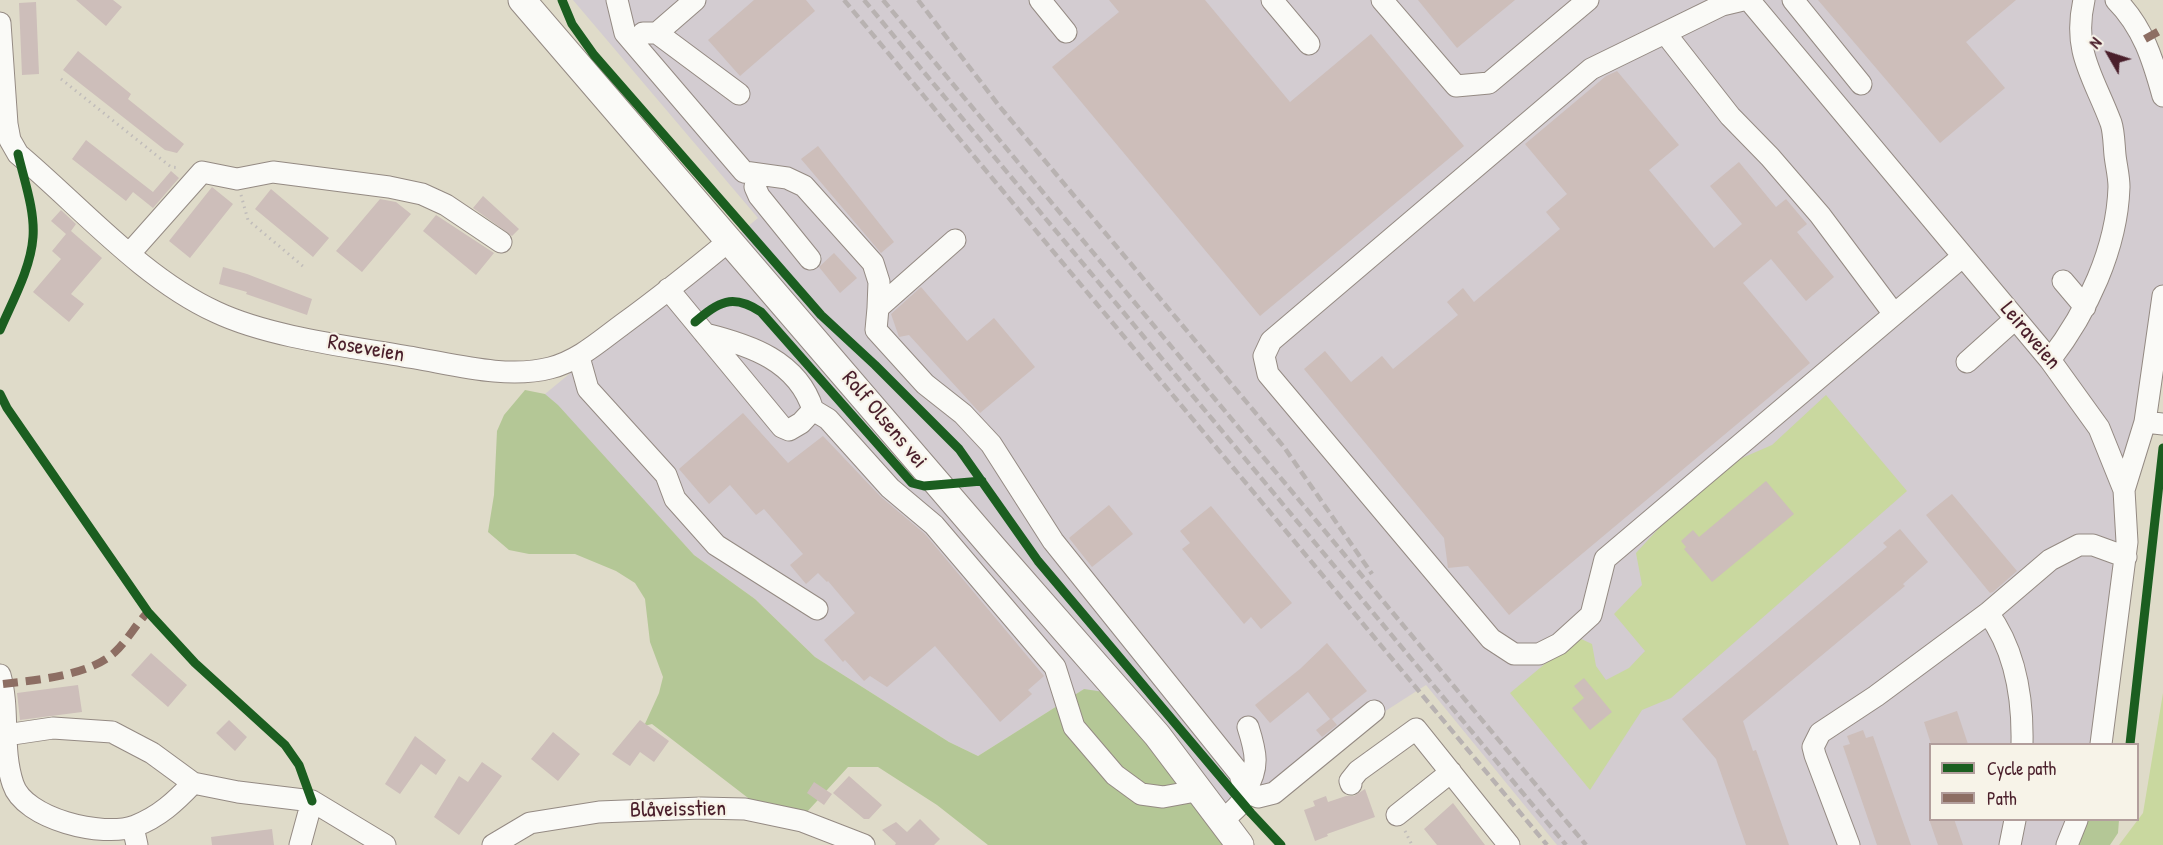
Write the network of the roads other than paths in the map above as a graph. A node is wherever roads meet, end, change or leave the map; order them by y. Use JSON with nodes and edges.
{"nodes":[{"id":1,"x":522,"y":0,"type":"edge"},
{"id":2,"x":617,"y":0,"type":"edge"},
{"id":3,"x":695,"y":0,"type":"edge"},
{"id":4,"x":1041,"y":0,"type":"edge"},
{"id":5,"x":1272,"y":0,"type":"edge"},
{"id":6,"x":1382,"y":0,"type":"edge"},
{"id":7,"x":1588,"y":0,"type":"edge"},
{"id":8,"x":1743,"y":0,"type":"edge"},
{"id":9,"x":1749,"y":0,"type":"edge"},
{"id":10,"x":1793,"y":0,"type":"edge"},
{"id":11,"x":2084,"y":0,"type":"edge"},
{"id":12,"x":2116,"y":0,"type":"edge"},
{"id":13,"x":0,"y":23,"type":"edge"},
{"id":14,"x":1066,"y":32,"type":"dead end"},
{"id":15,"x":625,"y":33,"type":"junction"},
{"id":16,"x":657,"y":33,"type":"junction"},
{"id":17,"x":1665,"y":33,"type":"junction"},
{"id":18,"x":1309,"y":44,"type":"dead end"},
{"id":19,"x":1861,"y":84,"type":"dead end"},
{"id":20,"x":739,"y":94,"type":"dead end"},
{"id":21,"x":2163,"y":96,"type":"edge"},
{"id":22,"x":757,"y":176,"type":"junction"},
{"id":23,"x":730,"y":240,"type":"junction"},
{"id":24,"x":955,"y":240,"type":"dead end"},
{"id":25,"x":501,"y":242,"type":"dead end"},
{"id":26,"x":130,"y":253,"type":"junction"},
{"id":27,"x":1962,"y":257,"type":"junction"},
{"id":28,"x":810,"y":259,"type":"dead end"},
{"id":29,"x":2063,"y":281,"type":"dead end"},
{"id":30,"x":668,"y":289,"type":"junction"},
{"id":31,"x":2163,"y":296,"type":"edge"},
{"id":32,"x":2085,"y":307,"type":"junction"},
{"id":33,"x":878,"y":308,"type":"junction"},
{"id":34,"x":1894,"y":314,"type":"junction"},
{"id":35,"x":2015,"y":319,"type":"junction"},
{"id":36,"x":705,"y":334,"type":"junction"},
{"id":37,"x":579,"y":357,"type":"junction"},
{"id":38,"x":2050,"y":360,"type":"junction"},
{"id":39,"x":1967,"y":362,"type":"dead end"},
{"id":40,"x":813,"y":410,"type":"junction"},
{"id":41,"x":2154,"y":422,"type":"edge"},
{"id":42,"x":2124,"y":490,"type":"junction"},
{"id":43,"x":2126,"y":557,"type":"junction"},
{"id":44,"x":817,"y":609,"type":"dead end"},
{"id":45,"x":1988,"y":613,"type":"junction"},
{"id":46,"x":0,"y":675,"type":"edge"},
{"id":47,"x":1374,"y":711,"type":"dead end"},
{"id":48,"x":1248,"y":727,"type":"dead end"},
{"id":49,"x":6,"y":735,"type":"junction"},
{"id":50,"x":2022,"y":743,"type":"edge"},
{"id":51,"x":2101,"y":743,"type":"edge"},
{"id":52,"x":1450,"y":772,"type":"junction"},
{"id":53,"x":193,"y":783,"type":"junction"},
{"id":54,"x":1351,"y":784,"type":"dead end"},
{"id":55,"x":1201,"y":790,"type":"junction"},
{"id":56,"x":1245,"y":791,"type":"junction"},
{"id":57,"x":312,"y":801,"type":"junction"},
{"id":58,"x":1397,"y":815,"type":"dead end"},
{"id":59,"x":1223,"y":820,"type":"junction"},
{"id":60,"x":2015,"y":821,"type":"edge"},
{"id":61,"x":2076,"y":821,"type":"edge"},
{"id":62,"x":135,"y":836,"type":"edge"},
{"id":63,"x":300,"y":845,"type":"edge"},
{"id":64,"x":384,"y":845,"type":"edge"},
{"id":65,"x":493,"y":845,"type":"edge"},
{"id":66,"x":864,"y":845,"type":"edge"},
{"id":67,"x":1240,"y":845,"type":"edge"},
{"id":68,"x":1509,"y":845,"type":"edge"},
{"id":69,"x":1848,"y":845,"type":"edge"},
{"id":70,"x":2010,"y":845,"type":"edge"},
{"id":71,"x":2067,"y":845,"type":"edge"}],
"edges":[{"from":1,"to":23,"type":"main road","name":"Rolf Olsens vei"},
{"from":2,"to":15,"type":"street"},
{"from":3,"to":16,"type":"street"},
{"from":4,"to":14,"type":"street"},
{"from":5,"to":18,"type":"street"},
{"from":6,"to":7,"type":"street"},
{"from":8,"to":17,"type":"street"},
{"from":9,"to":27,"type":"street","name":"Leiraveien"},
{"from":10,"to":19,"type":"street"},
{"from":11,"to":32,"type":"street"},
{"from":12,"to":21,"type":"street"},
{"from":13,"to":26,"type":"street","name":"Roseveien"},
{"from":15,"to":16,"type":"street"},
{"from":15,"to":22,"type":"street"},
{"from":16,"to":20,"type":"street"},
{"from":17,"to":34,"type":"street"},
{"from":17,"to":34,"type":"street"},
{"from":22,"to":28,"type":"street"},
{"from":22,"to":33,"type":"street"},
{"from":23,"to":30,"type":"street","name":"Roseveien"},
{"from":23,"to":55,"type":"main road","name":"Rolf Olsens vei"},
{"from":24,"to":33,"type":"street"},
{"from":25,"to":26,"type":"street"},
{"from":26,"to":37,"type":"street","name":"Roseveien"},
{"from":27,"to":34,"type":"street"},
{"from":27,"to":35,"type":"street","name":"Leiraveien"},
{"from":29,"to":32,"type":"street"},
{"from":30,"to":36,"type":"street"},
{"from":30,"to":37,"type":"street","name":"Roseveien"},
{"from":31,"to":41,"type":"street"},
{"from":32,"to":38,"type":"street"},
{"from":33,"to":56,"type":"street"},
{"from":35,"to":38,"type":"street","name":"Leiraveien"},
{"from":35,"to":39,"type":"street"},
{"from":36,"to":40,"type":"street"},
{"from":36,"to":40,"type":"street"},
{"from":37,"to":44,"type":"street"},
{"from":38,"to":42,"type":"street","name":"Leiraveien"},
{"from":40,"to":55,"type":"street"},
{"from":41,"to":42,"type":"street"},
{"from":42,"to":43,"type":"street","name":"Leiraveien"},
{"from":43,"to":45,"type":"street"},
{"from":43,"to":51,"type":"street","name":"Leiraveien"},
{"from":45,"to":50,"type":"street"},
{"from":45,"to":69,"type":"street"},
{"from":46,"to":49,"type":"street"},
{"from":47,"to":56,"type":"street"},
{"from":48,"to":56,"type":"street"},
{"from":49,"to":53,"type":"street"},
{"from":49,"to":62,"type":"street"},
{"from":52,"to":54,"type":"street"},
{"from":52,"to":58,"type":"street"},
{"from":52,"to":68,"type":"street"},
{"from":53,"to":57,"type":"street"},
{"from":53,"to":62,"type":"street"},
{"from":55,"to":59,"type":"main road","name":"Rolf Olsens vei"},
{"from":56,"to":59,"type":"street"},
{"from":57,"to":63,"type":"street"},
{"from":57,"to":64,"type":"street"},
{"from":59,"to":67,"type":"main road","name":"Rolf Olsens vei"},
{"from":60,"to":70,"type":"street"},
{"from":61,"to":71,"type":"street"},
{"from":65,"to":66,"type":"street","name":"Blåveisstien"}]}
